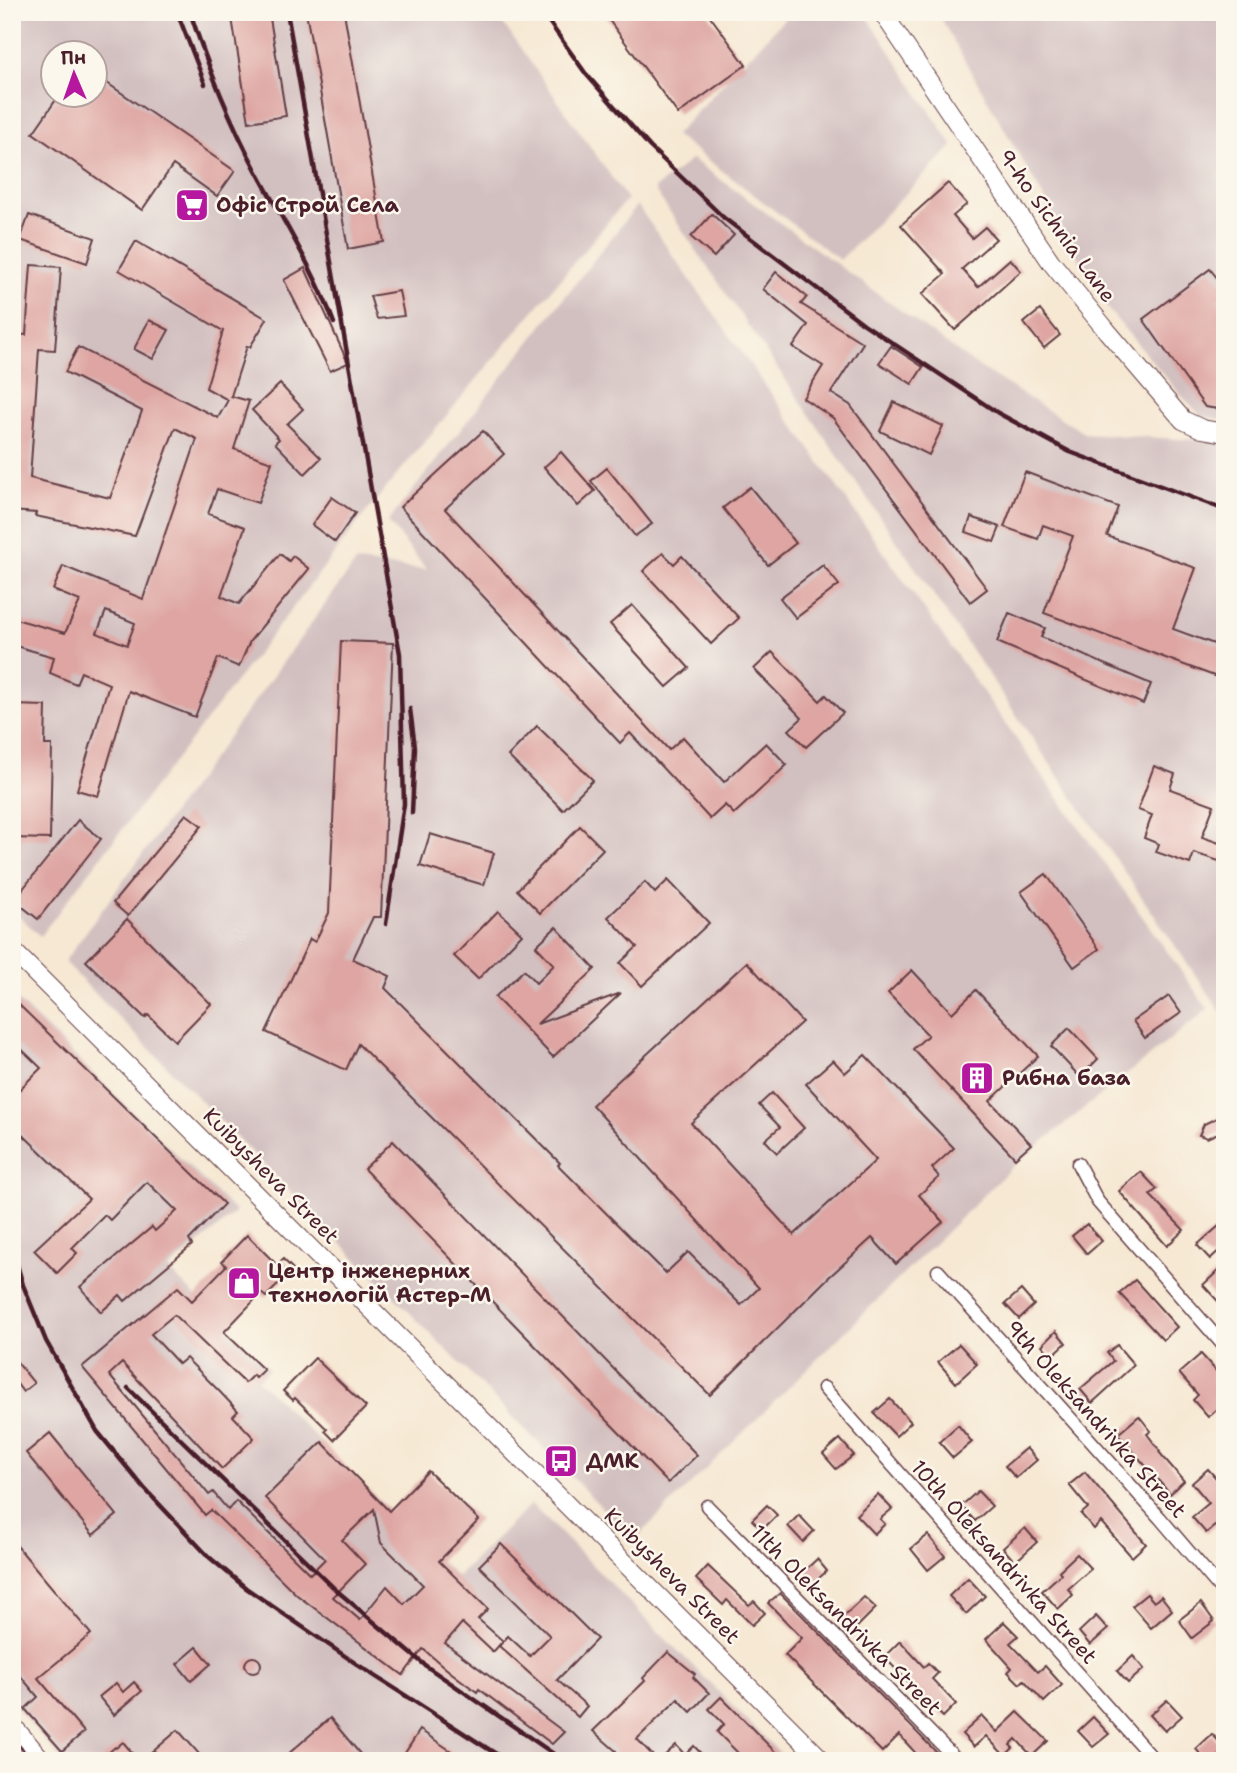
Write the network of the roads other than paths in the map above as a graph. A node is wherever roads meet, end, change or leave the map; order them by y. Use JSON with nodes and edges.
{"nodes":[{"id":1,"x":882,"y":12,"type":"edge"},
{"id":2,"x":1225,"y":433,"type":"edge"},
{"id":3,"x":12,"y":950,"type":"edge"},
{"id":4,"x":1078,"y":1164,"type":"dead end"},
{"id":5,"x":937,"y":1271,"type":"dead end"},
{"id":6,"x":1225,"y":1347,"type":"edge"},
{"id":7,"x":824,"y":1388,"type":"dead end"},
{"id":8,"x":707,"y":1506,"type":"dead end"},
{"id":9,"x":1225,"y":1594,"type":"edge"},
{"id":10,"x":12,"y":1725,"type":"edge"},
{"id":11,"x":43,"y":1761,"type":"edge"},
{"id":12,"x":823,"y":1761,"type":"edge"},
{"id":13,"x":958,"y":1761,"type":"edge"},
{"id":14,"x":1156,"y":1761,"type":"edge"}],
"edges":[{"from":1,"to":2,"type":"main road","name":"9-ho Sichnia Lane"},
{"from":3,"to":12,"type":"main road","name":"Kuibysheva Street"},
{"from":4,"to":6,"type":"street"},
{"from":5,"to":9,"type":"street","name":"9th Oleksandrivka Street"},
{"from":7,"to":14,"type":"street","name":"10th Oleksandrivka Street"},
{"from":8,"to":13,"type":"street","name":"11th Oleksandrivka Street"},
{"from":10,"to":11,"type":"main road"}]}
